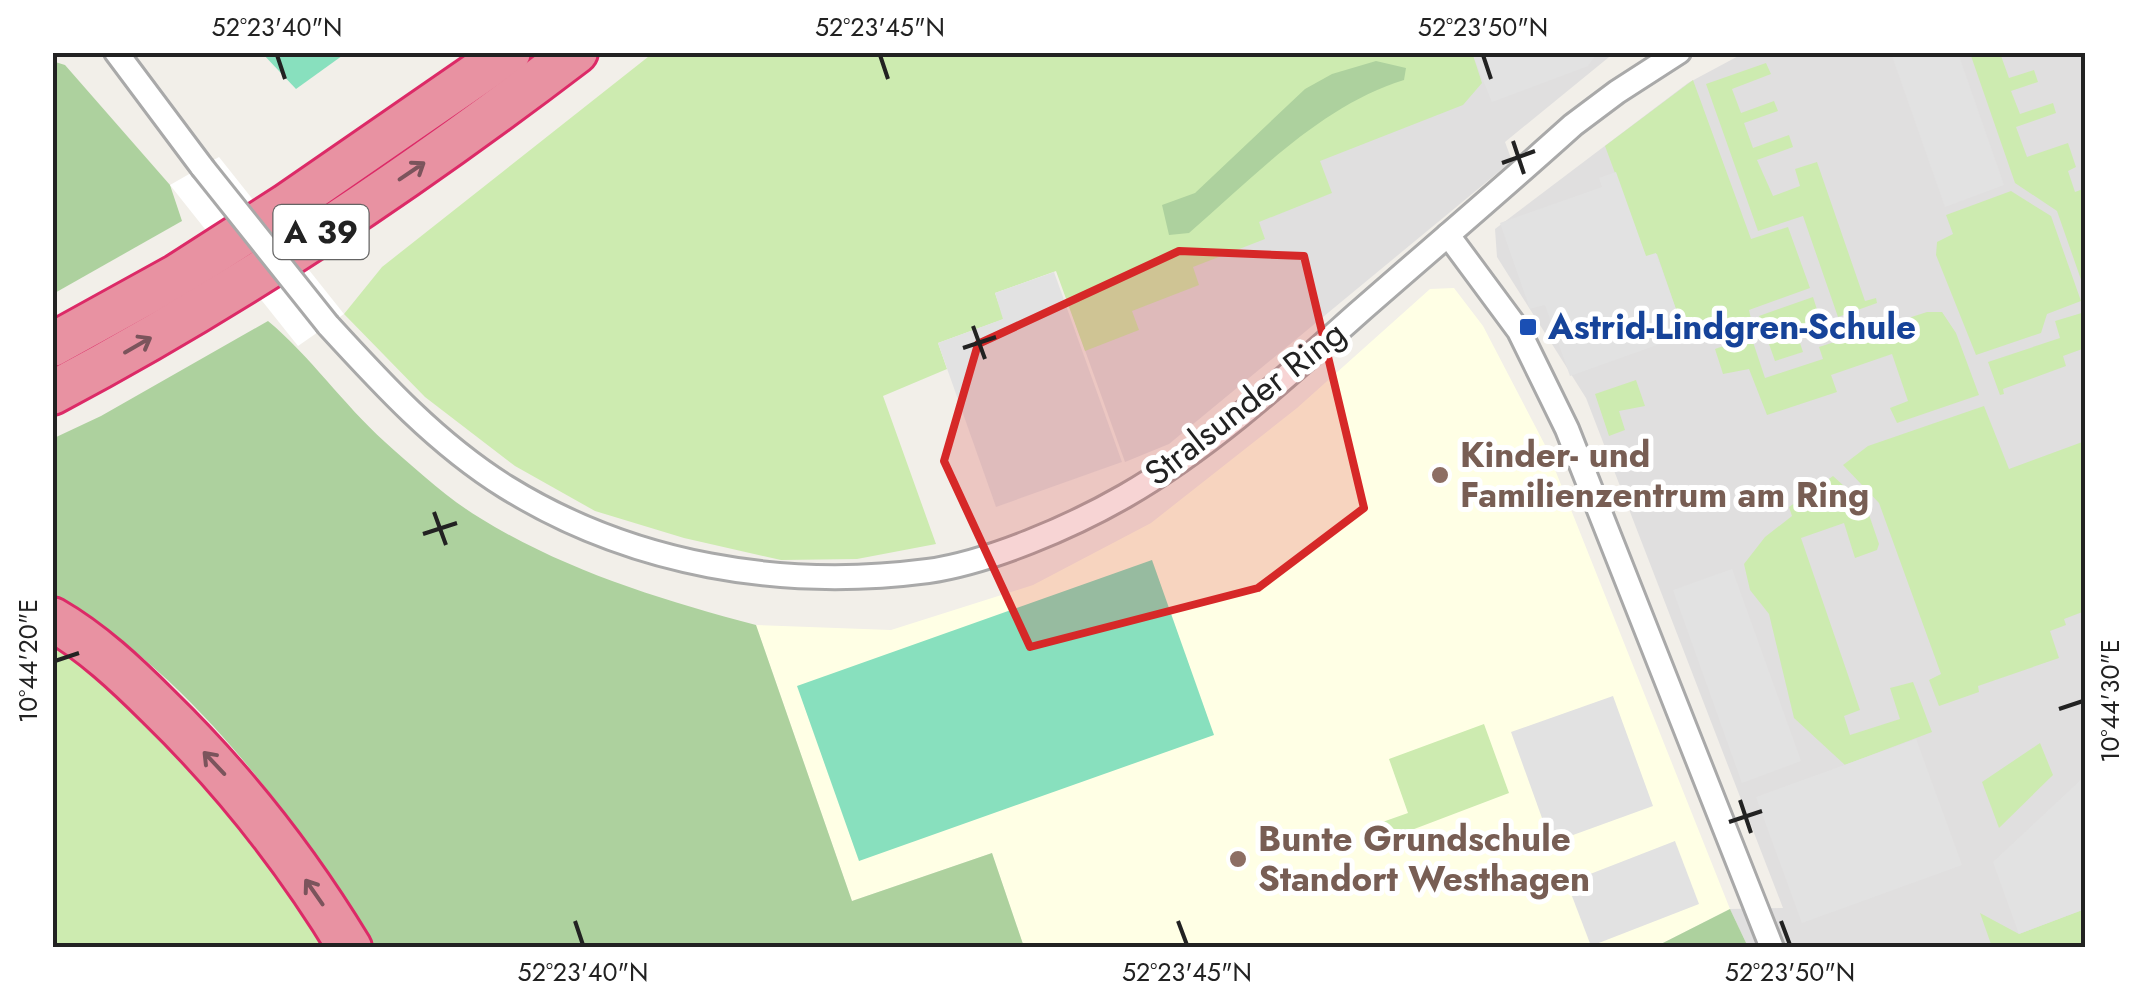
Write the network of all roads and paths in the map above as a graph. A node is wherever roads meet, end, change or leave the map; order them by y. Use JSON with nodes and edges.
{"nodes":[{"id":1,"x":116,"y":52,"type":"edge"},
{"id":2,"x":509,"y":52,"type":"edge"},
{"id":3,"x":576,"y":52,"type":"edge"},
{"id":4,"x":1679,"y":52,"type":"edge"},
{"id":5,"x":1448,"y":235,"type":"junction"},
{"id":6,"x":52,"y":345,"type":"edge"},
{"id":7,"x":52,"y":393,"type":"edge"},
{"id":8,"x":52,"y":619,"type":"edge"},
{"id":9,"x":350,"y":948,"type":"edge"},
{"id":10,"x":1772,"y":948,"type":"edge"}],
"edges":[{"from":1,"to":5,"type":"street","name":"Stralsunder Ring","bridge":true},
{"from":2,"to":6,"type":"highway","number":"A 39"},
{"from":7,"to":3,"type":"highway","number":"A 39","one_way":true},
{"from":4,"to":5,"type":"street","name":"Stralsunder Ring"},
{"from":5,"to":10,"type":"street"},
{"from":9,"to":8,"type":"highway","one_way":true}]}
